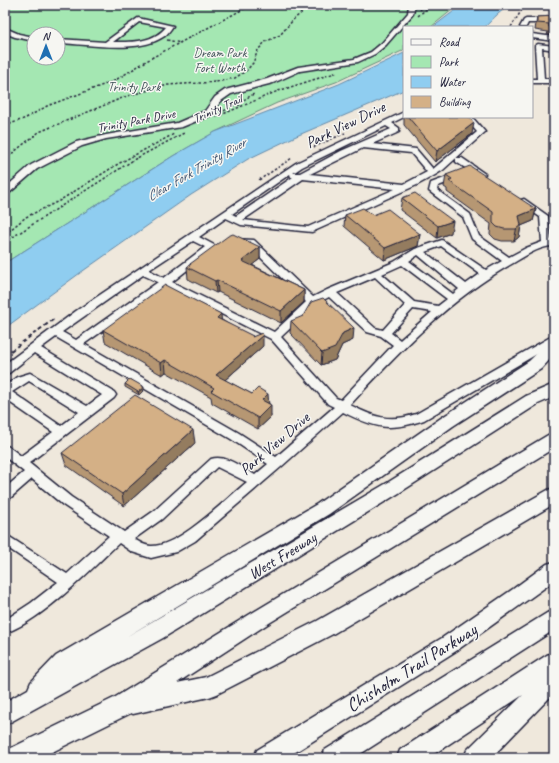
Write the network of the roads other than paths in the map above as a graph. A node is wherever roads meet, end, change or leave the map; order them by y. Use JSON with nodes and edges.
{"nodes":[{"id":1,"x":412,"y":5,"type":"edge"},
{"id":2,"x":554,"y":21,"type":"edge"},
{"id":3,"x":523,"y":26,"type":"edge"},
{"id":4,"x":5,"y":30,"type":"edge"},
{"id":5,"x":533,"y":36,"type":"edge"},
{"id":6,"x":26,"y":38,"type":"edge"},
{"id":7,"x":554,"y":39,"type":"edge"},
{"id":8,"x":66,"y":41,"type":"edge"},
{"id":9,"x":107,"y":43,"type":"junction"},
{"id":10,"x":535,"y":46,"type":"edge"},
{"id":11,"x":554,"y":48,"type":"edge"},
{"id":12,"x":533,"y":73,"type":"edge"},
{"id":13,"x":541,"y":77,"type":"junction"},
{"id":14,"x":533,"y":81,"type":"edge"},
{"id":15,"x":554,"y":81,"type":"edge"},
{"id":16,"x":403,"y":114,"type":"edge"},
{"id":17,"x":469,"y":118,"type":"edge"},
{"id":18,"x":387,"y":122,"type":"junction"},
{"id":19,"x":361,"y":145,"type":"junction"},
{"id":20,"x":459,"y":160,"type":"dead end"},
{"id":21,"x":474,"y":170,"type":"junction"},
{"id":22,"x":432,"y":173,"type":"junction"},
{"id":23,"x":285,"y":174,"type":"junction"},
{"id":24,"x":301,"y":176,"type":"junction"},
{"id":25,"x":487,"y":178,"type":"edge"},
{"id":26,"x":405,"y":187,"type":"junction"},
{"id":27,"x":5,"y":192,"type":"edge"},
{"id":28,"x":519,"y":199,"type":"edge"},
{"id":29,"x":226,"y":215,"type":"junction"},
{"id":30,"x":237,"y":220,"type":"junction"},
{"id":31,"x":193,"y":237,"type":"junction"},
{"id":32,"x":551,"y":243,"type":"edge"},
{"id":33,"x":217,"y":244,"type":"junction"},
{"id":34,"x":418,"y":251,"type":"junction"},
{"id":35,"x":402,"y":260,"type":"junction"},
{"id":36,"x":508,"y":261,"type":"junction"},
{"id":37,"x":143,"y":271,"type":"junction"},
{"id":38,"x":376,"y":273,"type":"junction"},
{"id":39,"x":486,"y":274,"type":"junction"},
{"id":40,"x":165,"y":282,"type":"junction"},
{"id":41,"x":466,"y":289,"type":"junction"},
{"id":42,"x":330,"y":292,"type":"junction"},
{"id":43,"x":453,"y":299,"type":"junction"},
{"id":44,"x":312,"y":302,"type":"junction"},
{"id":45,"x":411,"y":305,"type":"junction"},
{"id":46,"x":441,"y":310,"type":"junction"},
{"id":47,"x":55,"y":332,"type":"junction"},
{"id":48,"x":385,"y":334,"type":"junction"},
{"id":49,"x":275,"y":337,"type":"junction"},
{"id":50,"x":554,"y":340,"type":"edge"},
{"id":51,"x":77,"y":344,"type":"junction"},
{"id":52,"x":400,"y":345,"type":"junction"},
{"id":53,"x":554,"y":346,"type":"edge"},
{"id":54,"x":34,"y":348,"type":"junction"},
{"id":55,"x":5,"y":370,"type":"edge"},
{"id":56,"x":554,"y":390,"type":"edge"},
{"id":57,"x":5,"y":393,"type":"edge"},
{"id":58,"x":343,"y":405,"type":"junction"},
{"id":59,"x":88,"y":412,"type":"junction"},
{"id":60,"x":61,"y":432,"type":"junction"},
{"id":61,"x":554,"y":440,"type":"edge"},
{"id":62,"x":6,"y":452,"type":"edge"},
{"id":63,"x":21,"y":463,"type":"junction"},
{"id":64,"x":277,"y":464,"type":"junction"},
{"id":65,"x":32,"y":472,"type":"junction"},
{"id":66,"x":256,"y":482,"type":"junction"},
{"id":67,"x":5,"y":495,"type":"edge"},
{"id":68,"x":554,"y":495,"type":"edge"},
{"id":69,"x":121,"y":537,"type":"junction"},
{"id":70,"x":5,"y":539,"type":"edge"},
{"id":71,"x":554,"y":570,"type":"edge"},
{"id":72,"x":68,"y":582,"type":"junction"},
{"id":73,"x":554,"y":618,"type":"edge"},
{"id":74,"x":5,"y":626,"type":"edge"},
{"id":75,"x":554,"y":662,"type":"edge"},
{"id":76,"x":554,"y":677,"type":"edge"},
{"id":77,"x":31,"y":698,"type":"junction"},
{"id":78,"x":122,"y":706,"type":"junction"},
{"id":79,"x":5,"y":714,"type":"edge"},
{"id":80,"x":15,"y":758,"type":"edge"},
{"id":81,"x":265,"y":758,"type":"edge"},
{"id":82,"x":333,"y":758,"type":"edge"},
{"id":83,"x":408,"y":758,"type":"edge"},
{"id":84,"x":475,"y":758,"type":"edge"}],
"edges":[{"from":1,"to":27,"type":"street","name":"Trinity Park Drive"},
{"from":2,"to":3,"type":"street"},
{"from":4,"to":6,"type":"street"},
{"from":5,"to":7,"type":"street"},
{"from":8,"to":9,"type":"street"},
{"from":9,"to":9,"type":"street"},
{"from":10,"to":11,"type":"street"},
{"from":10,"to":13,"type":"street"},
{"from":12,"to":13,"type":"street"},
{"from":13,"to":14,"type":"street"},
{"from":13,"to":15,"type":"street"},
{"from":16,"to":18,"type":"street","name":"Park View Drive"},
{"from":17,"to":22,"type":"street"},
{"from":18,"to":19,"type":"street"},
{"from":18,"to":23,"type":"street","name":"Park View Drive"},
{"from":19,"to":22,"type":"street"},
{"from":19,"to":24,"type":"street"},
{"from":20,"to":21,"type":"street"},
{"from":21,"to":25,"type":"street"},
{"from":21,"to":36,"type":"street"},
{"from":22,"to":26,"type":"street"},
{"from":23,"to":24,"type":"street"},
{"from":23,"to":29,"type":"street","name":"Park View Drive"},
{"from":24,"to":26,"type":"street"},
{"from":24,"to":30,"type":"street"},
{"from":26,"to":30,"type":"street"},
{"from":28,"to":32,"type":"street"},
{"from":29,"to":30,"type":"street"},
{"from":29,"to":31,"type":"street","name":"Park View Drive"},
{"from":31,"to":33,"type":"street"},
{"from":31,"to":37,"type":"street","name":"Park View Drive"},
{"from":32,"to":36,"type":"street","name":"Park View Drive"},
{"from":33,"to":40,"type":"street"},
{"from":33,"to":44,"type":"street"},
{"from":34,"to":35,"type":"street"},
{"from":34,"to":39,"type":"street"},
{"from":34,"to":41,"type":"street"},
{"from":35,"to":38,"type":"street"},
{"from":35,"to":43,"type":"street"},
{"from":36,"to":39,"type":"street","name":"Park View Drive"},
{"from":37,"to":40,"type":"street"},
{"from":37,"to":47,"type":"street","name":"Park View Drive"},
{"from":38,"to":42,"type":"street"},
{"from":38,"to":45,"type":"street"},
{"from":39,"to":41,"type":"street","name":"Park View Drive"},
{"from":40,"to":49,"type":"street"},
{"from":40,"to":51,"type":"street"},
{"from":41,"to":43,"type":"street","name":"Park View Drive"},
{"from":42,"to":44,"type":"street"},
{"from":42,"to":48,"type":"street"},
{"from":43,"to":46,"type":"street","name":"Park View Drive"},
{"from":44,"to":49,"type":"street"},
{"from":45,"to":46,"type":"street"},
{"from":45,"to":48,"type":"street"},
{"from":46,"to":52,"type":"street","name":"Park View Drive"},
{"from":47,"to":51,"type":"street"},
{"from":47,"to":54,"type":"street","name":"Park View Drive"},
{"from":48,"to":52,"type":"street"},
{"from":49,"to":58,"type":"street"},
{"from":50,"to":58,"type":"street"},
{"from":51,"to":64,"type":"street"},
{"from":52,"to":58,"type":"street","name":"Park View Drive"},
{"from":53,"to":77,"type":"highway"},
{"from":54,"to":55,"type":"street","name":"Park View Drive"},
{"from":54,"to":59,"type":"street"},
{"from":56,"to":77,"type":"highway","name":"West Freeway"},
{"from":57,"to":59,"type":"street"},
{"from":57,"to":60,"type":"street"},
{"from":58,"to":64,"type":"street","name":"Park View Drive"},
{"from":59,"to":60,"type":"street"},
{"from":60,"to":63,"type":"street"},
{"from":61,"to":78,"type":"highway"},
{"from":62,"to":63,"type":"street","name":"Park View Drive"},
{"from":63,"to":65,"type":"street","name":"Park View Drive"},
{"from":64,"to":66,"type":"street","name":"Park View Drive"},
{"from":65,"to":67,"type":"street"},
{"from":65,"to":69,"type":"street","name":"Park View Drive"},
{"from":66,"to":69,"type":"street","name":"Park View Drive"},
{"from":66,"to":69,"type":"street"},
{"from":68,"to":78,"type":"highway"},
{"from":69,"to":72,"type":"street"},
{"from":70,"to":72,"type":"street"},
{"from":71,"to":81,"type":"highway","name":"Chisholm Trail Parkway"},
{"from":72,"to":74,"type":"street"},
{"from":73,"to":82,"type":"highway"},
{"from":75,"to":83,"type":"highway"},
{"from":76,"to":84,"type":"highway"},
{"from":77,"to":79,"type":"highway","name":"West Freeway"},
{"from":78,"to":80,"type":"highway"}]}
